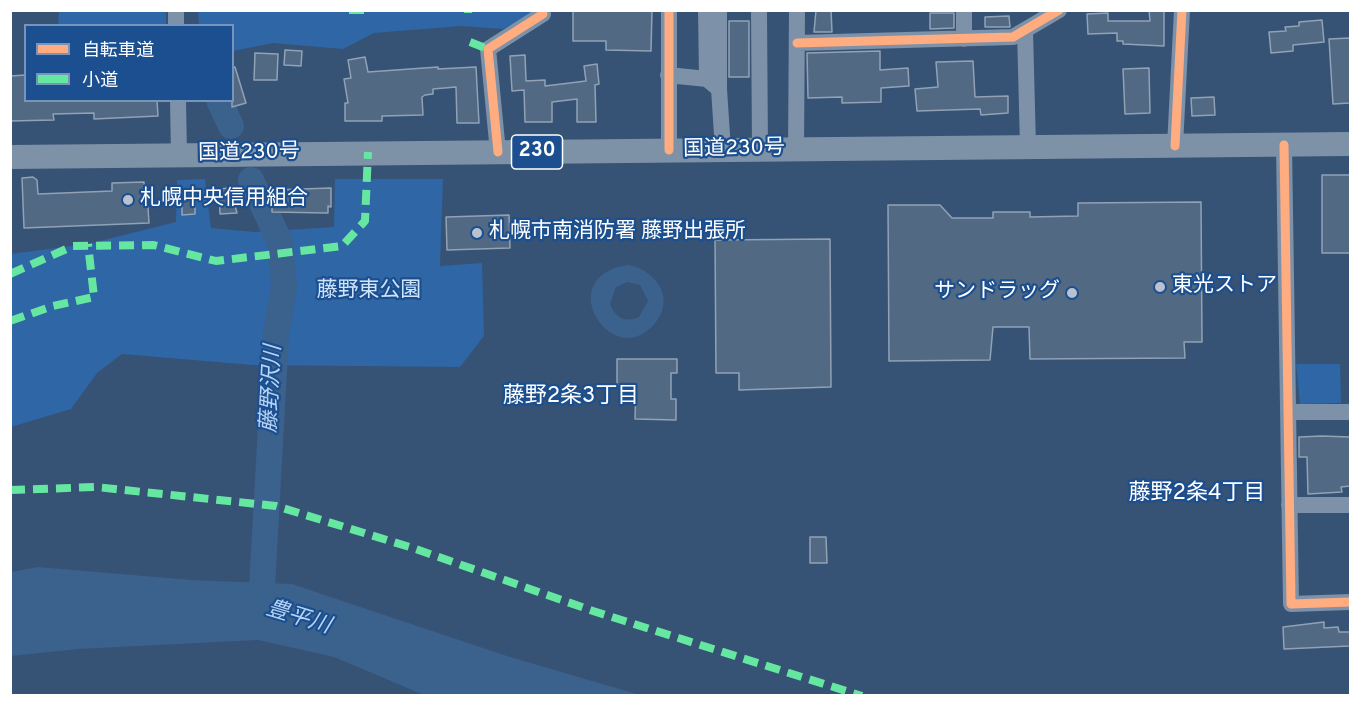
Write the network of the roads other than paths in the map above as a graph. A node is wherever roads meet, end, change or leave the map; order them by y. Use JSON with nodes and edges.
{"nodes":[{"id":1,"x":669,"y":10,"type":"edge"},
{"id":2,"x":706,"y":10,"type":"edge"},
{"id":3,"x":719,"y":10,"type":"edge"},
{"id":4,"x":759,"y":10,"type":"edge"},
{"id":5,"x":797,"y":10,"type":"edge"},
{"id":6,"x":964,"y":10,"type":"edge"},
{"id":7,"x":1059,"y":10,"type":"edge"},
{"id":8,"x":1182,"y":10,"type":"edge"},
{"id":9,"x":543,"y":14,"type":"dead end"},
{"id":10,"x":1025,"y":30,"type":"junction"},
{"id":11,"x":964,"y":39,"type":"junction"},
{"id":12,"x":797,"y":43,"type":"junction"},
{"id":13,"x":668,"y":75,"type":"junction"},
{"id":14,"x":713,"y":84,"type":"junction"},
{"id":15,"x":178,"y":102,"type":"edge"},
{"id":16,"x":1350,"y":144,"type":"edge"},
{"id":17,"x":1175,"y":146,"type":"junction"},
{"id":18,"x":1284,"y":146,"type":"junction"},
{"id":19,"x":1028,"y":147,"type":"junction"},
{"id":20,"x":796,"y":149,"type":"junction"},
{"id":21,"x":669,"y":150,"type":"junction"},
{"id":22,"x":723,"y":150,"type":"junction"},
{"id":23,"x":760,"y":150,"type":"junction"},
{"id":24,"x":498,"y":152,"type":"junction"},
{"id":25,"x":179,"y":155,"type":"junction"},
{"id":26,"x":10,"y":157,"type":"edge"},
{"id":27,"x":1288,"y":412,"type":"junction"},
{"id":28,"x":1350,"y":412,"type":"edge"},
{"id":29,"x":1289,"y":505,"type":"junction"},
{"id":30,"x":1350,"y":505,"type":"edge"},
{"id":31,"x":1350,"y":602,"type":"edge"}],
"edges":[{"from":1,"to":13,"type":"street"},
{"from":2,"to":14,"type":"street"},
{"from":3,"to":14,"type":"street"},
{"from":4,"to":23,"type":"street"},
{"from":5,"to":12,"type":"street"},
{"from":6,"to":11,"type":"street"},
{"from":7,"to":10,"type":"street"},
{"from":8,"to":17,"type":"street"},
{"from":9,"to":24,"type":"street"},
{"from":10,"to":11,"type":"street"},
{"from":10,"to":19,"type":"street"},
{"from":11,"to":12,"type":"street"},
{"from":12,"to":20,"type":"street"},
{"from":13,"to":14,"type":"street"},
{"from":13,"to":21,"type":"street"},
{"from":14,"to":22,"type":"street"},
{"from":15,"to":25,"type":"street"},
{"from":16,"to":18,"type":"highway","name":"国道230号","number":"230"},
{"from":17,"to":18,"type":"highway","name":"国道230号","number":"230"},
{"from":17,"to":19,"type":"highway","name":"国道230号","number":"230"},
{"from":18,"to":27,"type":"street"},
{"from":19,"to":20,"type":"highway","name":"国道230号","number":"230"},
{"from":20,"to":23,"type":"highway","name":"国道230号","number":"230"},
{"from":21,"to":22,"type":"highway","name":"国道230号","number":"230"},
{"from":21,"to":24,"type":"highway","name":"国道230号","number":"230"},
{"from":22,"to":23,"type":"highway","name":"国道230号","number":"230"},
{"from":24,"to":25,"type":"highway","name":"国道230号","number":"230"},
{"from":25,"to":26,"type":"highway","name":"国道230号","number":"230"},
{"from":27,"to":28,"type":"street"},
{"from":27,"to":29,"type":"street"},
{"from":29,"to":30,"type":"street"},
{"from":29,"to":31,"type":"street"}]}
